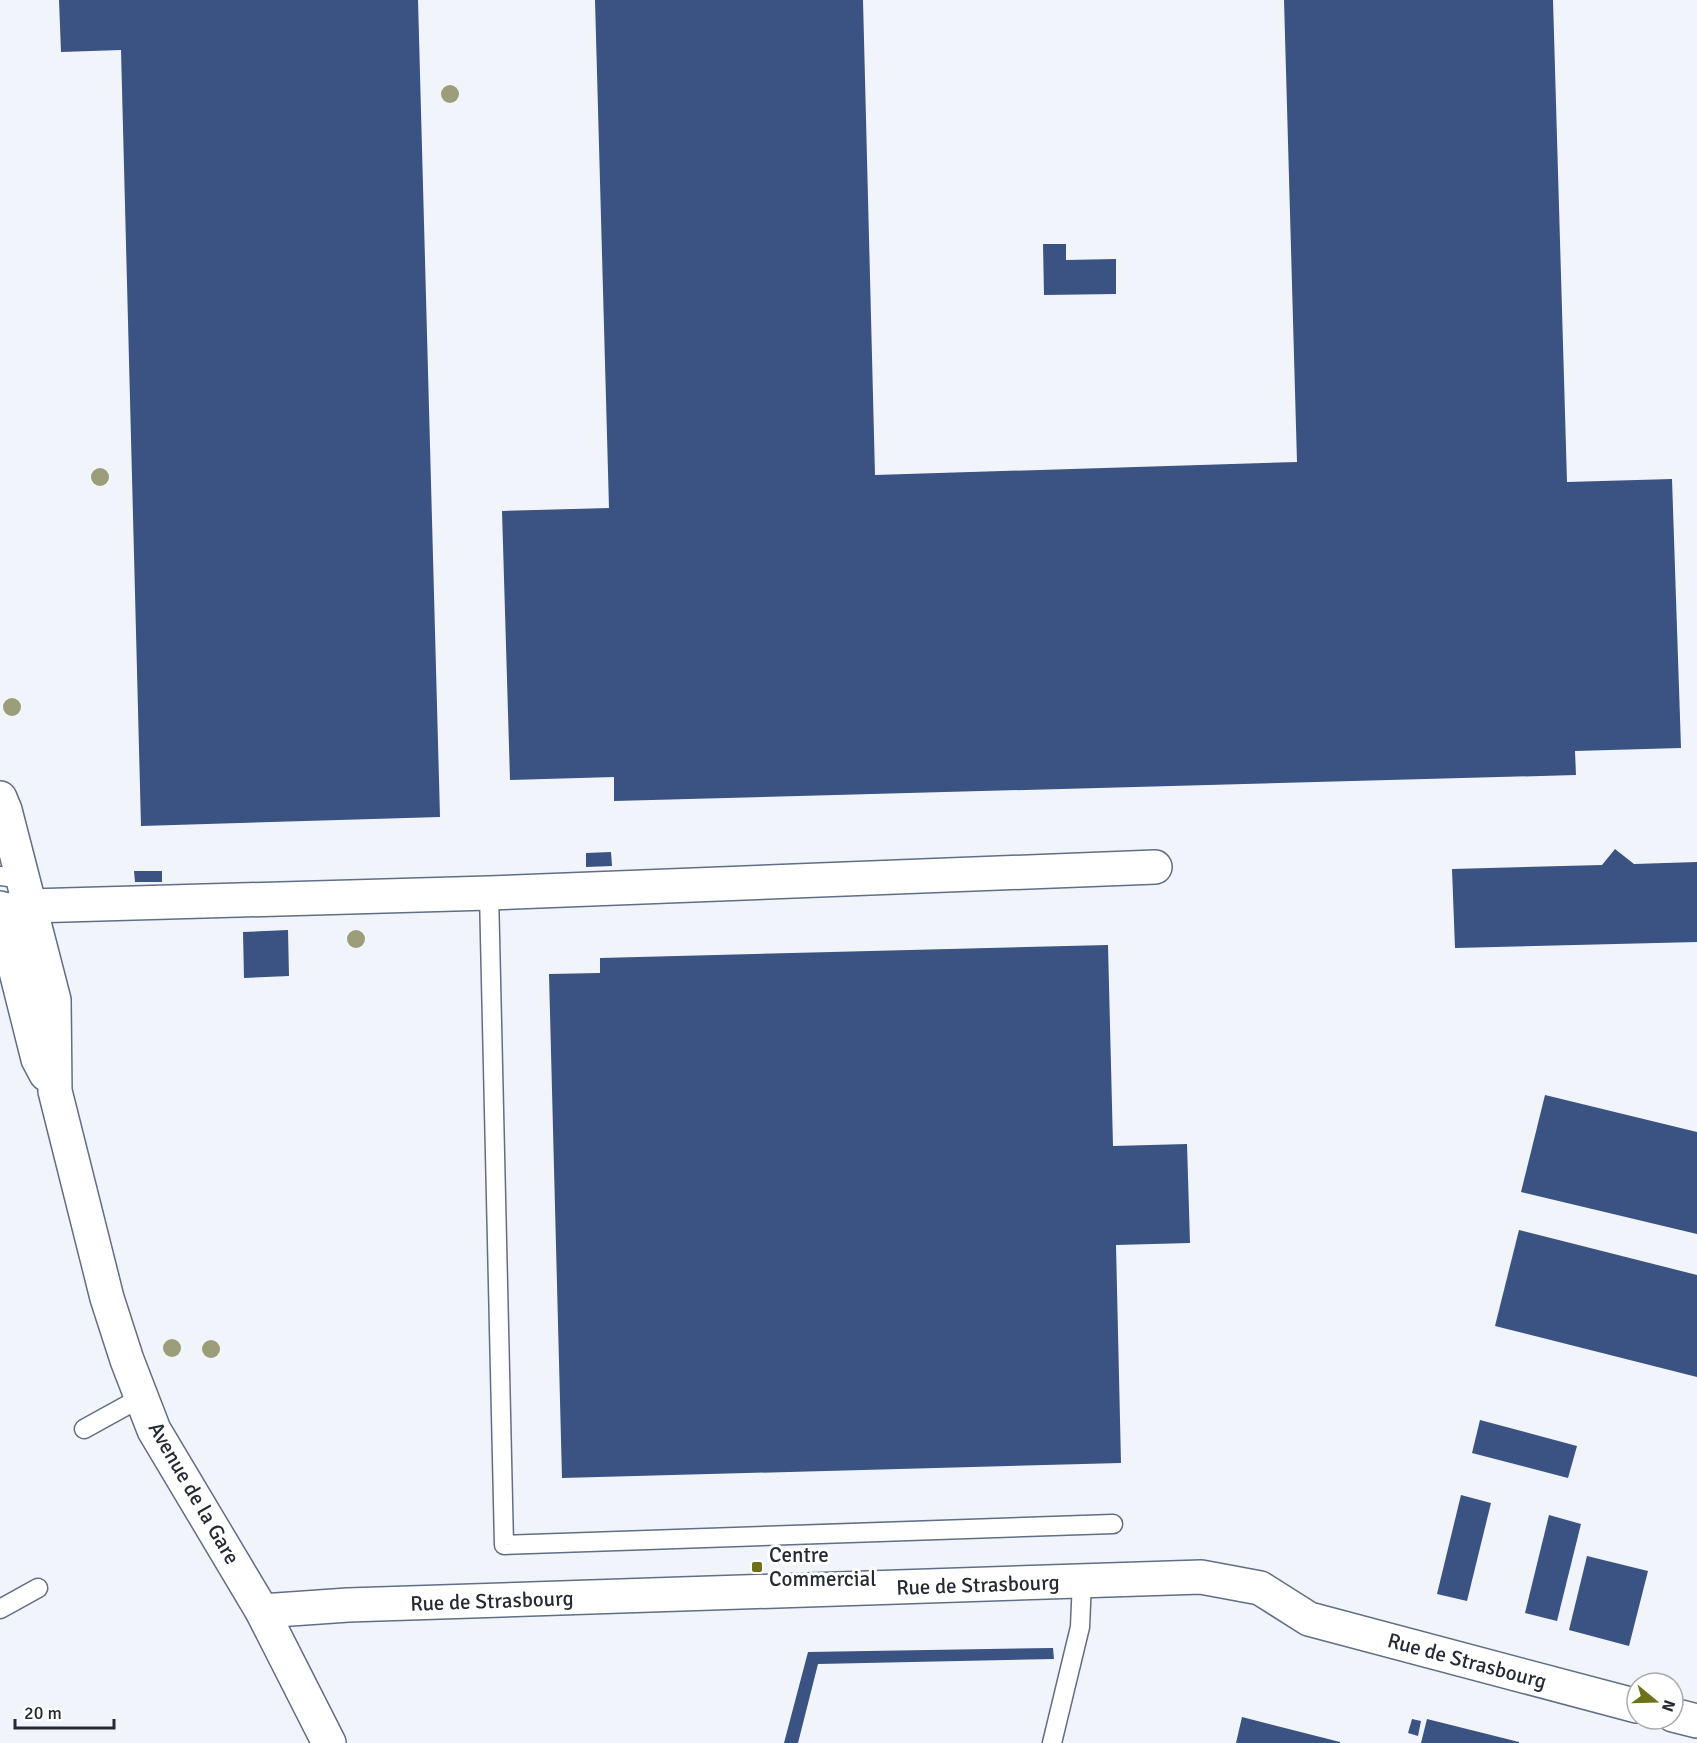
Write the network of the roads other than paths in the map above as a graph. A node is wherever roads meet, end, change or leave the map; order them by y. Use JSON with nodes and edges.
{"nodes":[{"id":1,"x":0,"y":798,"type":"edge"},
{"id":2,"x":1155,"y":867,"type":"dead end"},
{"id":3,"x":489,"y":893,"type":"junction"},
{"id":4,"x":11,"y":896,"type":"edge"},
{"id":5,"x":142,"y":1397,"type":"junction"},
{"id":6,"x":84,"y":1429,"type":"dead end"},
{"id":7,"x":1113,"y":1524,"type":"dead end"},
{"id":8,"x":1082,"y":1581,"type":"junction"},
{"id":9,"x":38,"y":1588,"type":"dead end"},
{"id":10,"x":0,"y":1609,"type":"edge"},
{"id":11,"x":262,"y":1611,"type":"junction"},
{"id":12,"x":1625,"y":1703,"type":"edge"},
{"id":13,"x":329,"y":1743,"type":"edge"},
{"id":14,"x":1052,"y":1743,"type":"edge"}],
"edges":[{"from":1,"to":4,"type":"street","name":"Avenue de la Gare"},
{"from":2,"to":3,"type":"street"},
{"from":3,"to":4,"type":"street"},
{"from":3,"to":7,"type":"lane"},
{"from":4,"to":5,"type":"street","name":"Avenue de la Gare"},
{"from":5,"to":6,"type":"lane"},
{"from":5,"to":11,"type":"street","name":"Avenue de la Gare"},
{"from":8,"to":11,"type":"street","name":"Rue de Strasbourg"},
{"from":8,"to":12,"type":"street","name":"Rue de Strasbourg"},
{"from":8,"to":14,"type":"lane"},
{"from":9,"to":10,"type":"lane"},
{"from":11,"to":13,"type":"street","name":"Avenue de la Gare"}]}
